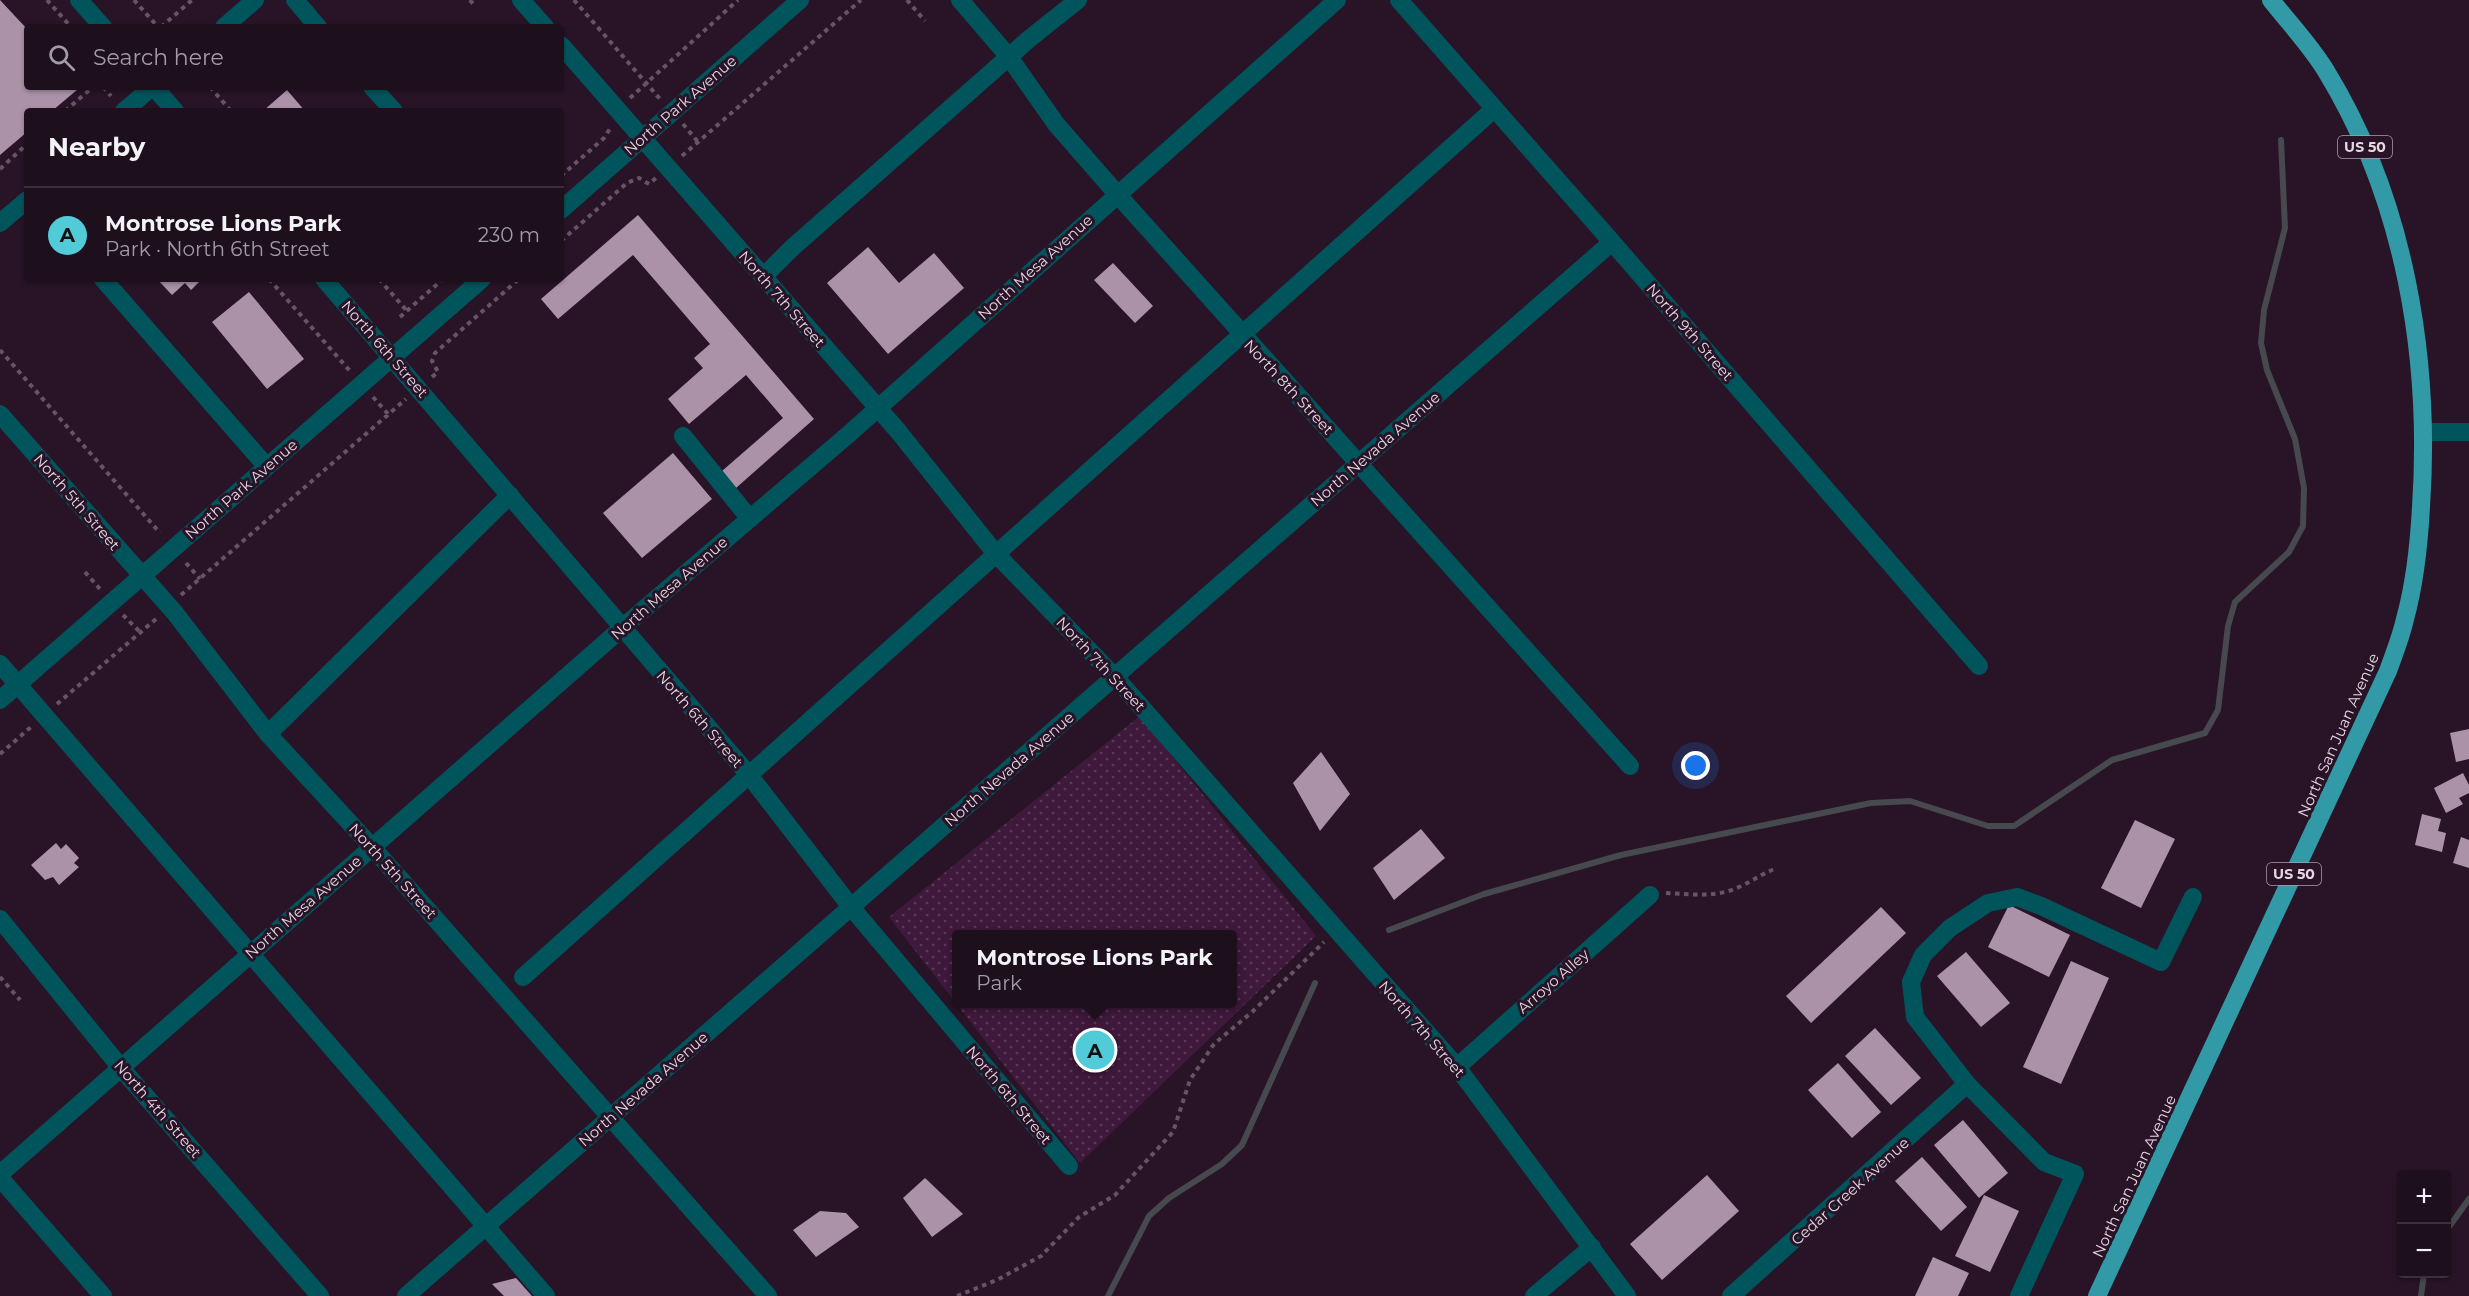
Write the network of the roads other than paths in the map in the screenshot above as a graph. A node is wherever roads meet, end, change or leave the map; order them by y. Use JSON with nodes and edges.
{"nodes":[{"id":1,"x":79,"y":0,"type":"edge"},
{"id":2,"x":255,"y":0,"type":"edge"},
{"id":3,"x":296,"y":0,"type":"edge"},
{"id":4,"x":521,"y":0,"type":"edge"},
{"id":5,"x":800,"y":0,"type":"edge"},
{"id":6,"x":960,"y":0,"type":"edge"},
{"id":7,"x":1078,"y":0,"type":"edge"},
{"id":8,"x":1338,"y":0,"type":"edge"},
{"id":9,"x":1399,"y":0,"type":"edge"},
{"id":10,"x":2271,"y":0,"type":"edge"},
{"id":11,"x":100,"y":24,"type":"edge"},
{"id":12,"x":227,"y":24,"type":"edge"},
{"id":13,"x":316,"y":24,"type":"edge"},
{"id":14,"x":542,"y":24,"type":"edge"},
{"id":15,"x":564,"y":48,"type":"edge"},
{"id":16,"x":1009,"y":57,"type":"junction"},
{"id":17,"x":149,"y":90,"type":"edge"},
{"id":18,"x":156,"y":90,"type":"edge"},
{"id":19,"x":375,"y":90,"type":"edge"},
{"id":20,"x":128,"y":108,"type":"edge"},
{"id":21,"x":171,"y":108,"type":"edge"},
{"id":22,"x":391,"y":108,"type":"edge"},
{"id":23,"x":1494,"y":109,"type":"junction"},
{"id":24,"x":644,"y":138,"type":"junction"},
{"id":25,"x":1117,"y":194,"type":"junction"},
{"id":26,"x":24,"y":203,"type":"edge"},
{"id":27,"x":564,"y":207,"type":"edge"},
{"id":28,"x":0,"y":223,"type":"edge"},
{"id":29,"x":1612,"y":242,"type":"junction"},
{"id":30,"x":763,"y":278,"type":"junction"},
{"id":31,"x":107,"y":282,"type":"edge"},
{"id":32,"x":327,"y":282,"type":"edge"},
{"id":33,"x":479,"y":282,"type":"edge"},
{"id":34,"x":1241,"y":335,"type":"junction"},
{"id":35,"x":392,"y":357,"type":"junction"},
{"id":36,"x":877,"y":407,"type":"junction"},
{"id":37,"x":0,"y":414,"type":"edge"},
{"id":38,"x":2424,"y":432,"type":"junction"},
{"id":39,"x":2469,"y":432,"type":"edge"},
{"id":40,"x":683,"y":436,"type":"dead end"},
{"id":41,"x":1359,"y":462,"type":"junction"},
{"id":42,"x":267,"y":466,"type":"junction"},
{"id":43,"x":510,"y":495,"type":"junction"},
{"id":44,"x":750,"y":519,"type":"junction"},
{"id":45,"x":996,"y":554,"type":"junction"},
{"id":46,"x":142,"y":576,"type":"junction"},
{"id":47,"x":622,"y":628,"type":"junction"},
{"id":48,"x":0,"y":664,"type":"edge"},
{"id":49,"x":1979,"y":666,"type":"dead end"},
{"id":50,"x":1115,"y":677,"type":"junction"},
{"id":51,"x":18,"y":684,"type":"junction"},
{"id":52,"x":0,"y":700,"type":"edge"},
{"id":53,"x":268,"y":734,"type":"junction"},
{"id":54,"x":1630,"y":766,"type":"dead end"},
{"id":55,"x":749,"y":775,"type":"junction"},
{"id":56,"x":372,"y":847,"type":"junction"},
{"id":57,"x":1650,"y":895,"type":"road end"},
{"id":58,"x":2193,"y":897,"type":"dead end"},
{"id":59,"x":851,"y":907,"type":"junction"},
{"id":60,"x":0,"y":919,"type":"edge"},
{"id":61,"x":252,"y":953,"type":"junction"},
{"id":62,"x":523,"y":977,"type":"dead end"},
{"id":63,"x":1457,"y":1067,"type":"junction"},
{"id":64,"x":121,"y":1068,"type":"junction"},
{"id":65,"x":1967,"y":1084,"type":"junction"},
{"id":66,"x":611,"y":1117,"type":"junction"},
{"id":67,"x":1069,"y":1166,"type":"dead end"},
{"id":68,"x":0,"y":1174,"type":"edge"},
{"id":69,"x":0,"y":1178,"type":"edge"},
{"id":70,"x":486,"y":1226,"type":"junction"},
{"id":71,"x":1592,"y":1247,"type":"junction"},
{"id":72,"x":103,"y":1296,"type":"edge"},
{"id":73,"x":320,"y":1296,"type":"edge"},
{"id":74,"x":406,"y":1296,"type":"edge"},
{"id":75,"x":546,"y":1296,"type":"edge"},
{"id":76,"x":768,"y":1296,"type":"edge"},
{"id":77,"x":1534,"y":1296,"type":"edge"},
{"id":78,"x":1627,"y":1296,"type":"edge"},
{"id":79,"x":1731,"y":1296,"type":"edge"},
{"id":80,"x":2019,"y":1296,"type":"edge"},
{"id":81,"x":2097,"y":1296,"type":"edge"}],
"edges":[{"from":1,"to":11,"type":"street"},
{"from":2,"to":12,"type":"street"},
{"from":3,"to":13,"type":"street"},
{"from":4,"to":14,"type":"street"},
{"from":5,"to":24,"type":"street","name":"North Park Avenue"},
{"from":6,"to":16,"type":"street","name":"North 8th Street"},
{"from":7,"to":16,"type":"street"},
{"from":8,"to":25,"type":"street","name":"North Mesa Avenue"},
{"from":9,"to":23,"type":"street","name":"North 9th Street"},
{"from":10,"to":38,"type":"highway","name":"North San Juan Avenue","number":"US 50"},
{"from":15,"to":24,"type":"street","name":"North 7th Street"},
{"from":16,"to":25,"type":"street","name":"North 8th Street"},
{"from":16,"to":30,"type":"street"},
{"from":17,"to":20,"type":"street"},
{"from":18,"to":21,"type":"street"},
{"from":19,"to":22,"type":"street"},
{"from":23,"to":29,"type":"street","name":"North 9th Street"},
{"from":23,"to":34,"type":"street"},
{"from":24,"to":27,"type":"street","name":"North Park Avenue"},
{"from":24,"to":30,"type":"street","name":"North 7th Street"},
{"from":25,"to":34,"type":"street","name":"North 8th Street"},
{"from":25,"to":36,"type":"street","name":"North Mesa Avenue"},
{"from":26,"to":28,"type":"street"},
{"from":29,"to":41,"type":"street","name":"North Nevada Avenue"},
{"from":29,"to":49,"type":"street","name":"North 9th Street"},
{"from":30,"to":36,"type":"street","name":"North 7th Street"},
{"from":31,"to":42,"type":"street"},
{"from":32,"to":35,"type":"street","name":"North 6th Street"},
{"from":33,"to":35,"type":"street","name":"North Park Avenue"},
{"from":34,"to":41,"type":"street","name":"North 8th Street"},
{"from":34,"to":45,"type":"street"},
{"from":35,"to":42,"type":"street","name":"North Park Avenue"},
{"from":35,"to":43,"type":"street","name":"North 6th Street"},
{"from":36,"to":44,"type":"street","name":"North Mesa Avenue"},
{"from":36,"to":45,"type":"street","name":"North 7th Street"},
{"from":37,"to":46,"type":"street","name":"North 5th Street"},
{"from":38,"to":39,"type":"street"},
{"from":38,"to":81,"type":"highway","name":"North San Juan Avenue","number":"US 50"},
{"from":40,"to":44,"type":"street"},
{"from":41,"to":50,"type":"street","name":"North Nevada Avenue"},
{"from":41,"to":54,"type":"street","name":"North 8th Street"},
{"from":42,"to":46,"type":"street","name":"North Park Avenue"},
{"from":43,"to":47,"type":"street","name":"North 6th Street"},
{"from":43,"to":53,"type":"street"},
{"from":44,"to":47,"type":"street","name":"North Mesa Avenue"},
{"from":45,"to":50,"type":"street","name":"North 7th Street"},
{"from":45,"to":55,"type":"street"},
{"from":46,"to":51,"type":"street","name":"North Park Avenue"},
{"from":46,"to":53,"type":"street","name":"North 5th Street"},
{"from":47,"to":55,"type":"street","name":"North 6th Street"},
{"from":47,"to":56,"type":"street","name":"North Mesa Avenue"},
{"from":48,"to":51,"type":"street"},
{"from":50,"to":59,"type":"street","name":"North Nevada Avenue"},
{"from":50,"to":63,"type":"street","name":"North 7th Street"},
{"from":51,"to":52,"type":"street","name":"North Park Avenue"},
{"from":51,"to":61,"type":"street"},
{"from":53,"to":56,"type":"street","name":"North 5th Street"},
{"from":55,"to":59,"type":"street","name":"North 6th Street"},
{"from":55,"to":62,"type":"street"},
{"from":56,"to":61,"type":"street","name":"North Mesa Avenue"},
{"from":56,"to":66,"type":"street","name":"North 5th Street"},
{"from":57,"to":63,"type":"street","name":"Arroyo Alley"},
{"from":58,"to":65,"type":"street"},
{"from":59,"to":66,"type":"street","name":"North Nevada Avenue"},
{"from":59,"to":67,"type":"street","name":"North 6th Street"},
{"from":60,"to":64,"type":"street","name":"North 4th Street"},
{"from":61,"to":64,"type":"street","name":"North Mesa Avenue"},
{"from":61,"to":70,"type":"street"},
{"from":63,"to":71,"type":"street","name":"North 7th Street"},
{"from":64,"to":68,"type":"street","name":"North Mesa Avenue"},
{"from":64,"to":73,"type":"street","name":"North 4th Street"},
{"from":65,"to":79,"type":"street","name":"Cedar Creek Avenue"},
{"from":65,"to":80,"type":"street"},
{"from":66,"to":70,"type":"street","name":"North Nevada Avenue"},
{"from":66,"to":76,"type":"street","name":"North 5th Street"},
{"from":69,"to":72,"type":"street"},
{"from":70,"to":74,"type":"street","name":"North Nevada Avenue"},
{"from":70,"to":75,"type":"street"},
{"from":71,"to":77,"type":"street"},
{"from":71,"to":78,"type":"street","name":"North 7th Street"}]}
